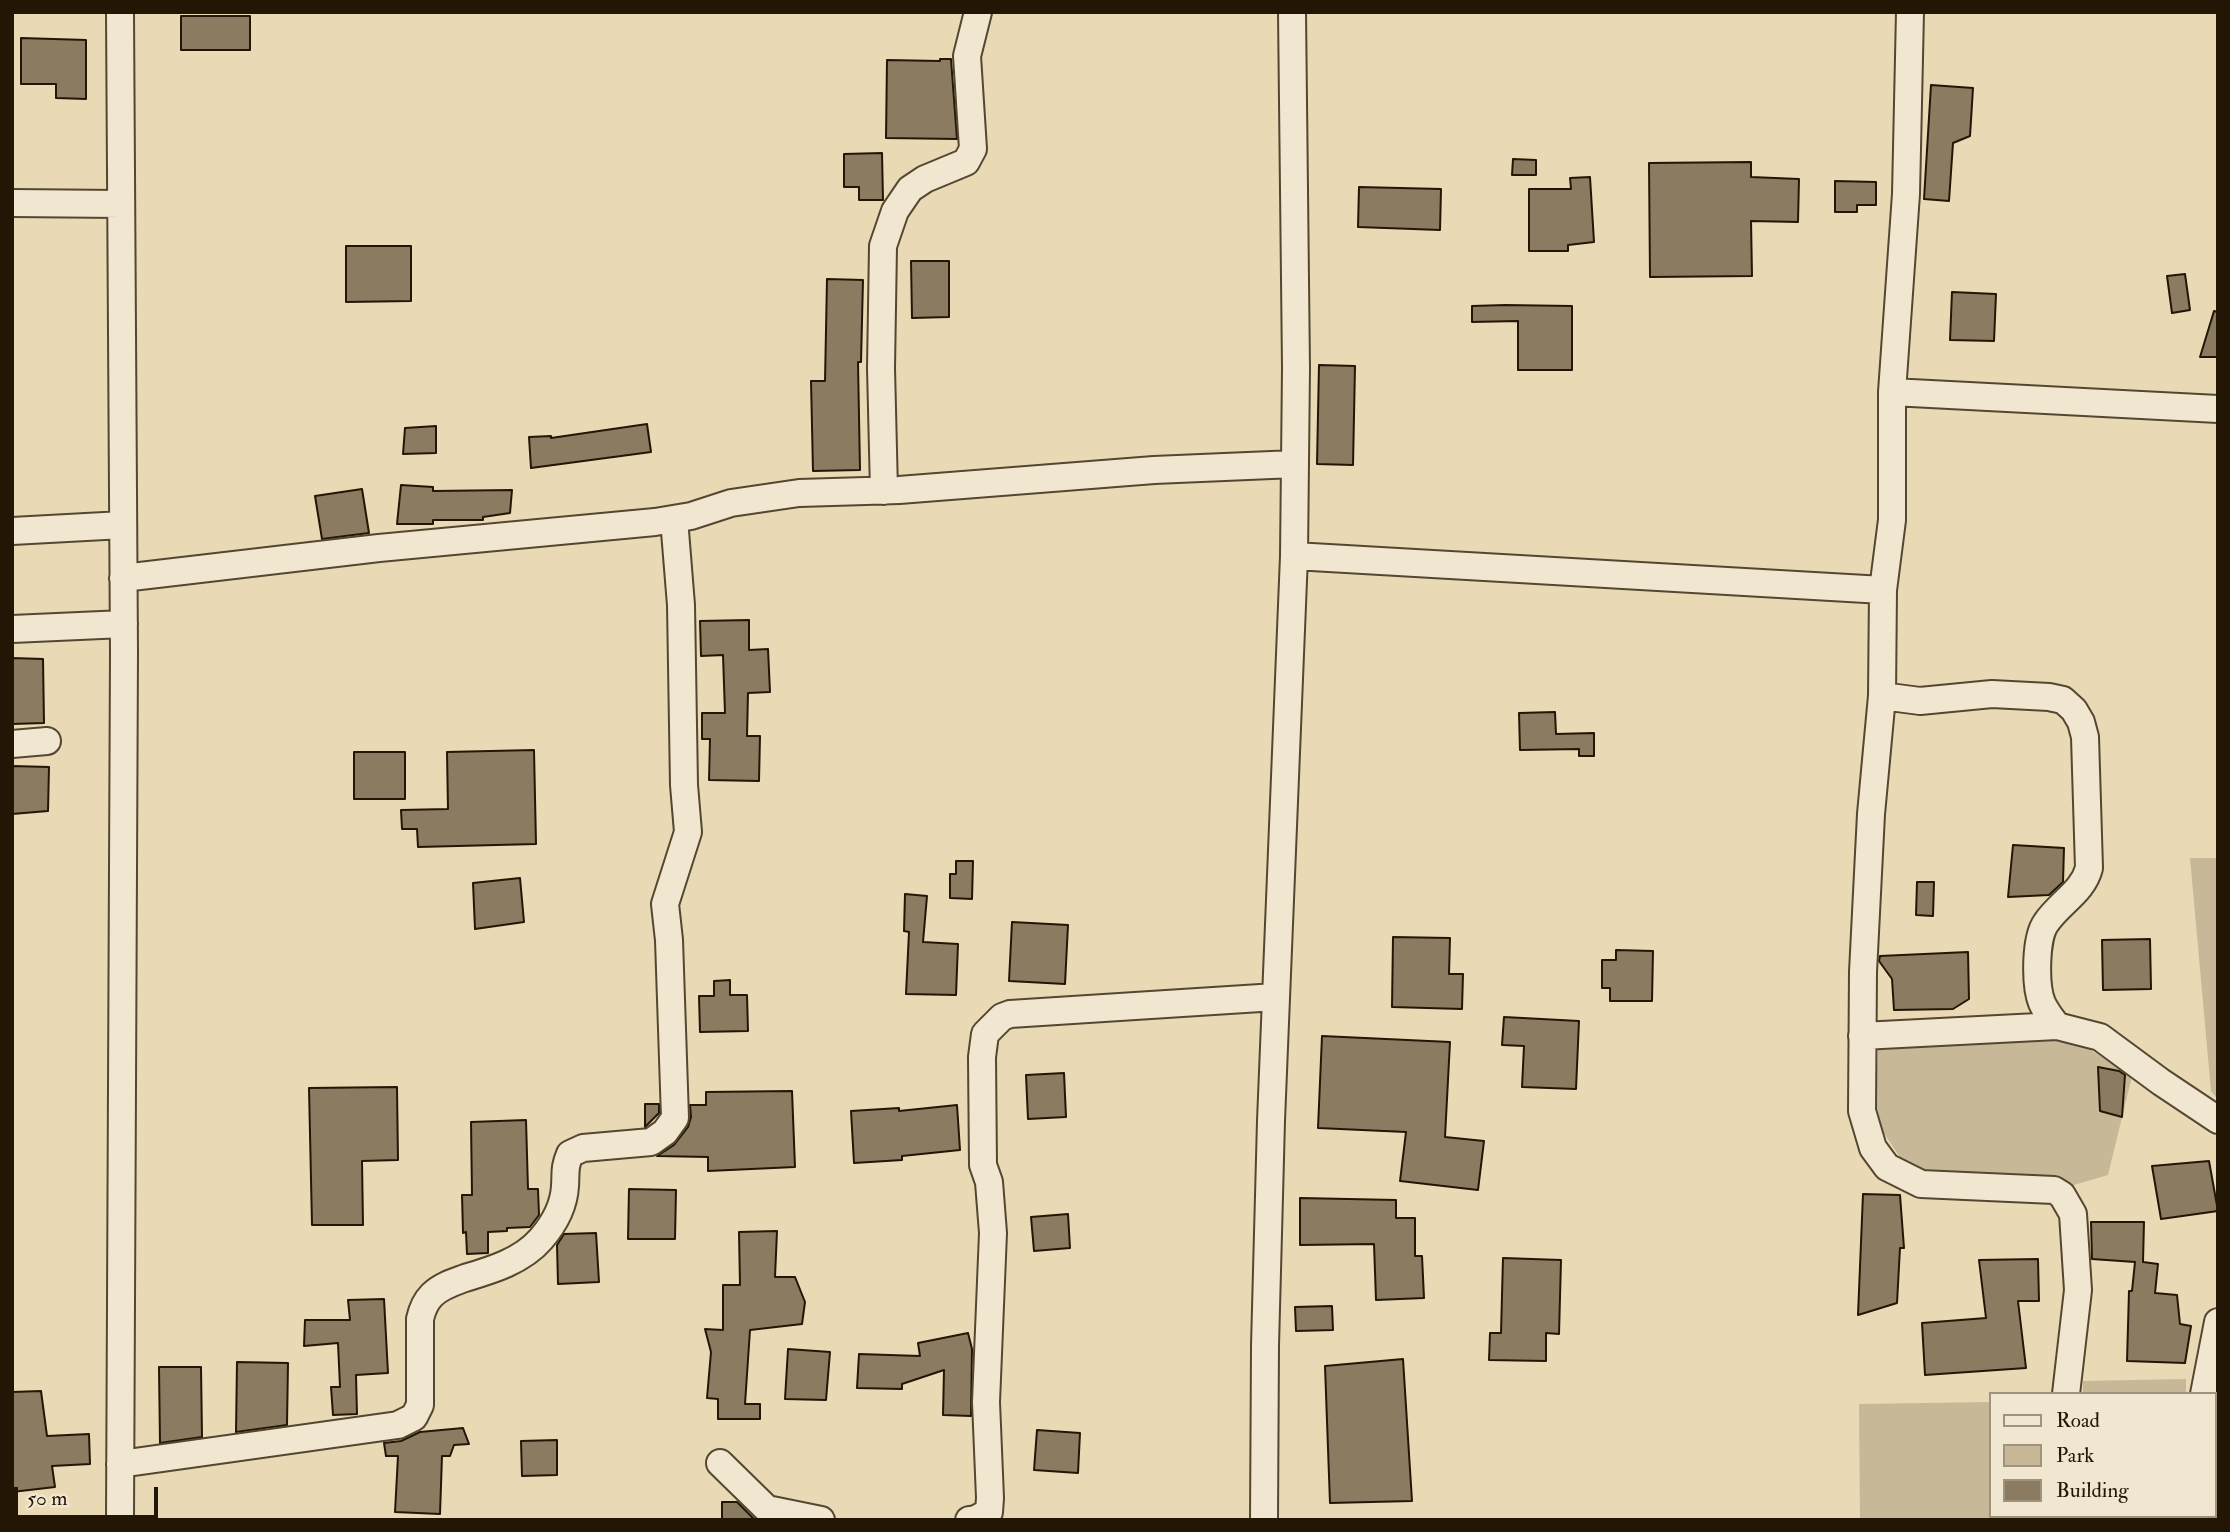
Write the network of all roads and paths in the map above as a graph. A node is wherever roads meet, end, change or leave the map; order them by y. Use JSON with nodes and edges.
{"nodes":[{"id":1,"x":120,"y":12,"type":"edge"},
{"id":2,"x":978,"y":12,"type":"edge"},
{"id":3,"x":1292,"y":12,"type":"edge"},
{"id":4,"x":1910,"y":12,"type":"edge"},
{"id":5,"x":12,"y":203,"type":"edge"},
{"id":6,"x":120,"y":204,"type":"junction"},
{"id":7,"x":1892,"y":392,"type":"junction"},
{"id":8,"x":2218,"y":409,"type":"edge"},
{"id":9,"x":1295,"y":464,"type":"junction"},
{"id":10,"x":884,"y":491,"type":"junction"},
{"id":11,"x":674,"y":519,"type":"junction"},
{"id":12,"x":122,"y":525,"type":"junction"},
{"id":13,"x":12,"y":531,"type":"edge"},
{"id":14,"x":1294,"y":556,"type":"junction"},
{"id":15,"x":123,"y":578,"type":"junction"},
{"id":16,"x":1883,"y":590,"type":"junction"},
{"id":17,"x":124,"y":624,"type":"junction"},
{"id":18,"x":12,"y":629,"type":"edge"},
{"id":19,"x":1882,"y":696,"type":"junction"},
{"id":20,"x":47,"y":741,"type":"dead end"},
{"id":21,"x":12,"y":744,"type":"edge"},
{"id":22,"x":1276,"y":997,"type":"junction"},
{"id":23,"x":2057,"y":1026,"type":"junction"},
{"id":24,"x":1862,"y":1036,"type":"junction"},
{"id":25,"x":2218,"y":1119,"type":"edge"},
{"id":26,"x":2218,"y":1322,"type":"edge"},
{"id":27,"x":2066,"y":1392,"type":"edge"},
{"id":28,"x":2204,"y":1392,"type":"edge"},
{"id":29,"x":720,"y":1463,"type":"dead end"},
{"id":30,"x":120,"y":1464,"type":"junction"},
{"id":31,"x":120,"y":1520,"type":"edge"},
{"id":32,"x":821,"y":1520,"type":"edge"},
{"id":33,"x":969,"y":1520,"type":"edge"},
{"id":34,"x":1264,"y":1520,"type":"edge"}],
"edges":[{"from":1,"to":6,"type":"street"},
{"from":2,"to":10,"type":"street"},
{"from":3,"to":9,"type":"street"},
{"from":4,"to":7,"type":"street"},
{"from":5,"to":6,"type":"street"},
{"from":6,"to":12,"type":"street"},
{"from":7,"to":8,"type":"street"},
{"from":7,"to":16,"type":"street"},
{"from":9,"to":10,"type":"street"},
{"from":9,"to":14,"type":"street"},
{"from":10,"to":11,"type":"street"},
{"from":11,"to":15,"type":"street"},
{"from":11,"to":30,"type":"street"},
{"from":12,"to":13,"type":"street"},
{"from":12,"to":15,"type":"street"},
{"from":14,"to":16,"type":"street"},
{"from":14,"to":22,"type":"street"},
{"from":15,"to":17,"type":"street"},
{"from":16,"to":19,"type":"street"},
{"from":17,"to":18,"type":"street"},
{"from":17,"to":30,"type":"street"},
{"from":19,"to":23,"type":"street"},
{"from":19,"to":24,"type":"street"},
{"from":20,"to":21,"type":"street"},
{"from":22,"to":33,"type":"street"},
{"from":22,"to":34,"type":"street"},
{"from":23,"to":24,"type":"street"},
{"from":23,"to":25,"type":"street"},
{"from":24,"to":27,"type":"street"},
{"from":26,"to":28,"type":"street"},
{"from":29,"to":32,"type":"street"},
{"from":30,"to":31,"type":"street"}]}
